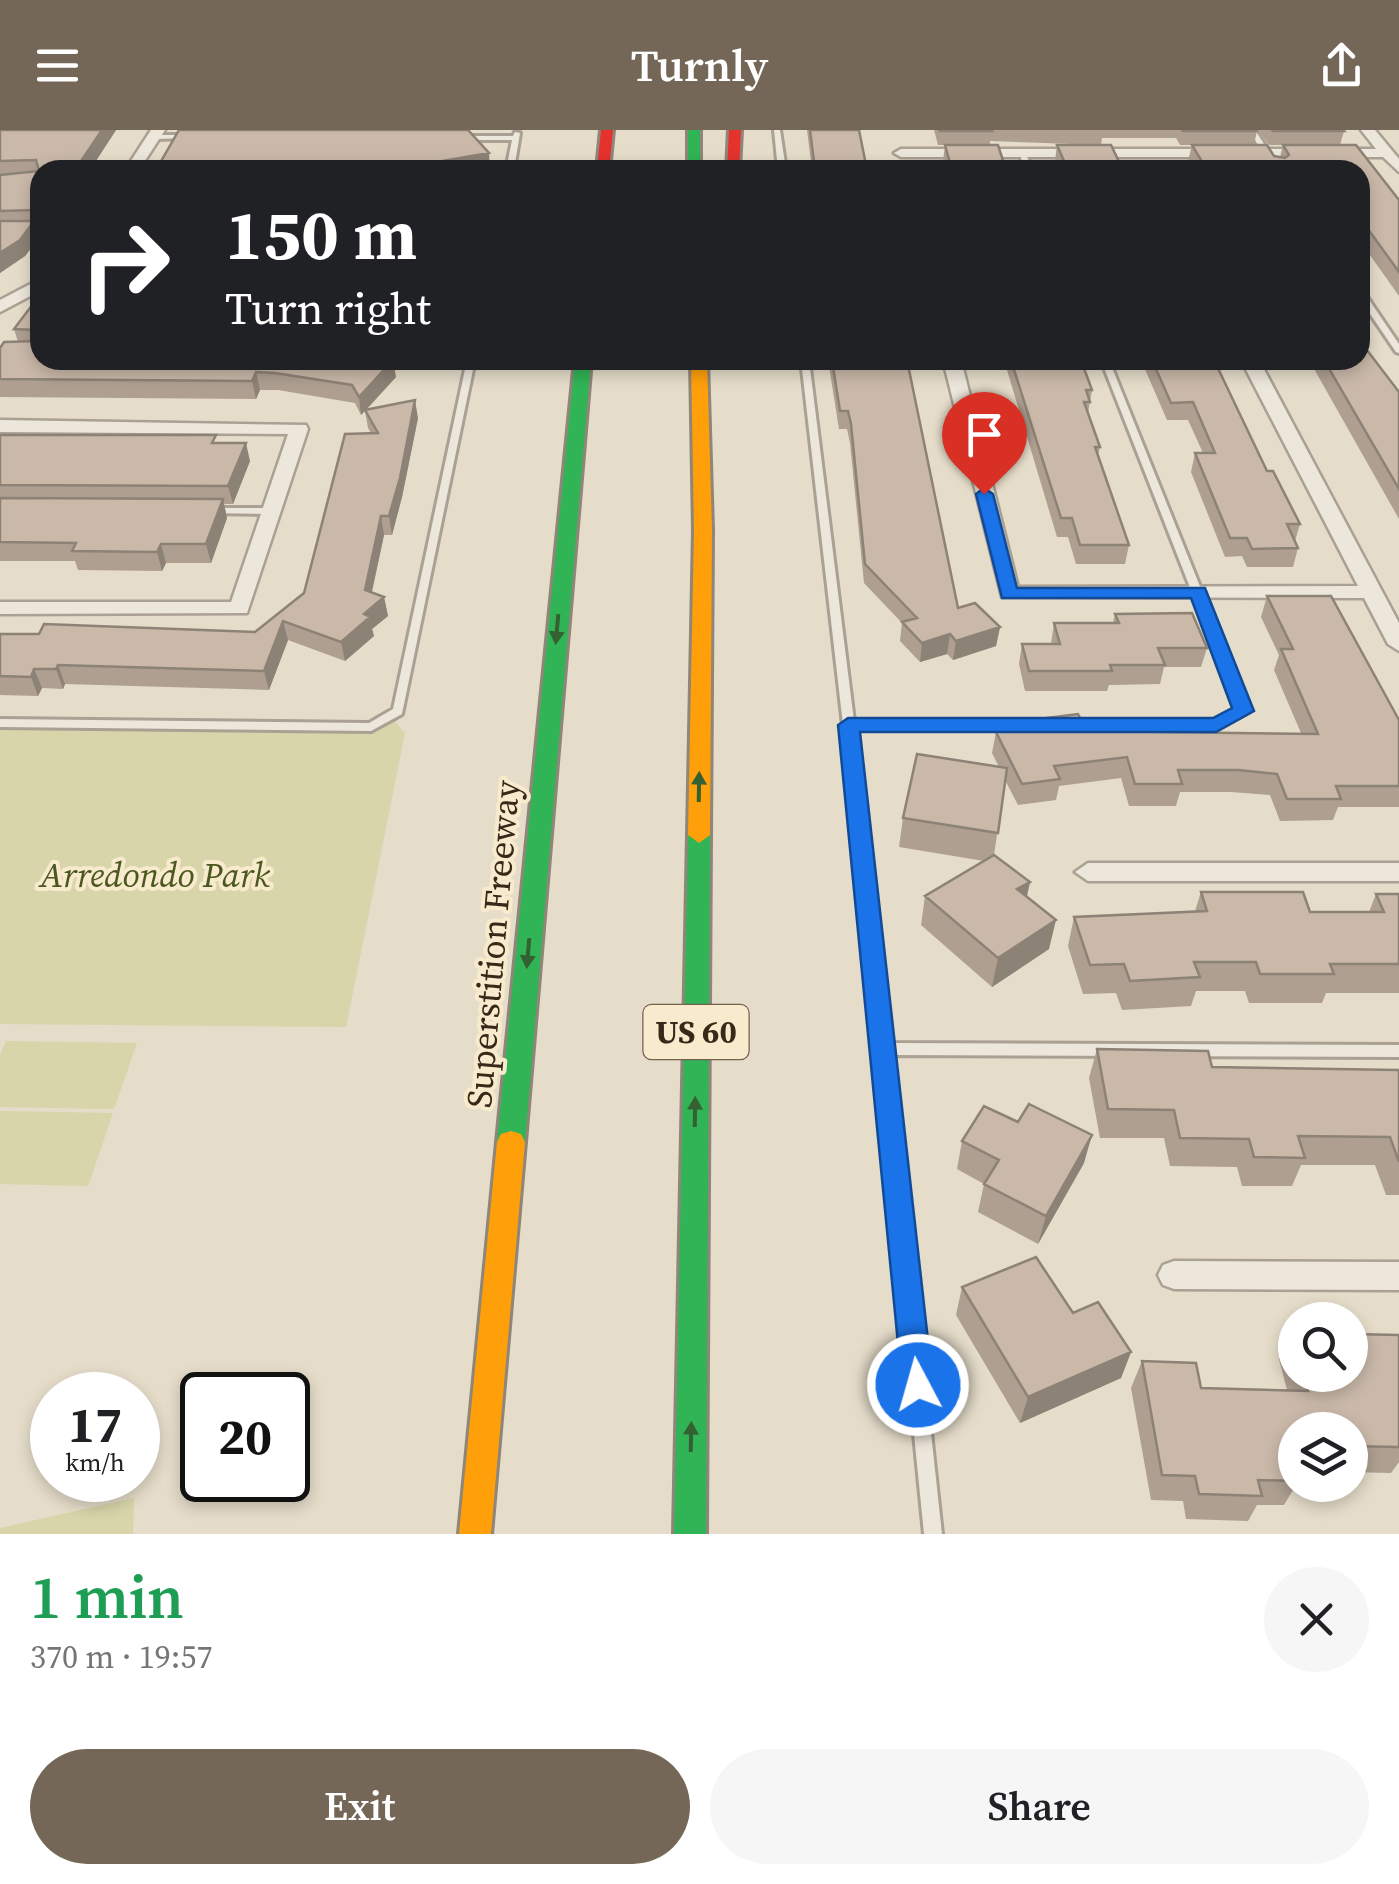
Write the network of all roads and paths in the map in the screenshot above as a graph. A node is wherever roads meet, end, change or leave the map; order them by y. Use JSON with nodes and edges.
{"nodes":[{"id":1,"x":607,"y":130,"type":"edge"},
{"id":2,"x":694,"y":130,"type":"edge"},
{"id":3,"x":735,"y":130,"type":"edge"},
{"id":4,"x":777,"y":130,"type":"edge"},
{"id":5,"x":1252,"y":130,"type":"edge"},
{"id":6,"x":1368,"y":130,"type":"edge"},
{"id":7,"x":155,"y":134,"type":"edge"},
{"id":8,"x":517,"y":134,"type":"edge"},
{"id":9,"x":210,"y":137,"type":"edge"},
{"id":10,"x":458,"y":138,"type":"edge"},
{"id":11,"x":1022,"y":152,"type":"junction"},
{"id":12,"x":1142,"y":153,"type":"junction"},
{"id":13,"x":1265,"y":153,"type":"junction"},
{"id":14,"x":1387,"y":153,"type":"junction"},
{"id":15,"x":138,"y":160,"type":"edge"},
{"id":16,"x":512,"y":160,"type":"edge"},
{"id":17,"x":603,"y":160,"type":"edge"},
{"id":18,"x":694,"y":160,"type":"edge"},
{"id":19,"x":734,"y":160,"type":"edge"},
{"id":20,"x":781,"y":160,"type":"edge"},
{"id":21,"x":902,"y":160,"type":"edge"},
{"id":22,"x":1025,"y":160,"type":"edge"},
{"id":23,"x":1146,"y":160,"type":"edge"},
{"id":24,"x":1270,"y":160,"type":"edge"},
{"id":25,"x":1399,"y":168,"type":"edge"},
{"id":26,"x":0,"y":232,"type":"edge"},
{"id":27,"x":30,"y":232,"type":"edge"},
{"id":28,"x":30,"y":290,"type":"edge"},
{"id":29,"x":0,"y":307,"type":"edge"},
{"id":30,"x":1370,"y":308,"type":"edge"},
{"id":31,"x":1399,"y":350,"type":"edge"},
{"id":32,"x":469,"y":370,"type":"edge"},
{"id":33,"x":568,"y":370,"type":"edge"},
{"id":34,"x":582,"y":370,"type":"edge"},
{"id":35,"x":699,"y":370,"type":"edge"},
{"id":36,"x":717,"y":370,"type":"edge"},
{"id":37,"x":806,"y":370,"type":"edge"},
{"id":38,"x":954,"y":370,"type":"edge"},
{"id":39,"x":1109,"y":370,"type":"edge"},
{"id":40,"x":1255,"y":370,"type":"edge"},
{"id":41,"x":0,"y":426,"type":"edge"},
{"id":42,"x":192,"y":511,"type":"edge"},
{"id":43,"x":271,"y":511,"type":"junction"},
{"id":44,"x":702,"y":530,"type":"junction"},
{"id":45,"x":565,"y":532,"type":"junction"},
{"id":46,"x":1198,"y":592,"type":"junction"},
{"id":47,"x":1372,"y":592,"type":"junction"},
{"id":48,"x":0,"y":608,"type":"edge"},
{"id":49,"x":1399,"y":644,"type":"edge"},
{"id":50,"x":0,"y":723,"type":"edge"},
{"id":51,"x":848,"y":725,"type":"junction"},
{"id":52,"x":1042,"y":725,"type":"edge"},
{"id":53,"x":1062,"y":725,"type":"edge"},
{"id":54,"x":1088,"y":872,"type":"dead end"},
{"id":55,"x":1399,"y":872,"type":"edge"},
{"id":56,"x":882,"y":1049,"type":"junction"},
{"id":57,"x":1399,"y":1051,"type":"edge"},
{"id":58,"x":1174,"y":1275,"type":"dead end"},
{"id":59,"x":1399,"y":1276,"type":"edge"},
{"id":60,"x":498,"y":1282,"type":"junction"},
{"id":61,"x":452,"y":1534,"type":"edge"},
{"id":62,"x":475,"y":1534,"type":"edge"},
{"id":63,"x":690,"y":1534,"type":"edge"},
{"id":64,"x":933,"y":1534,"type":"edge"}],
"edges":[{"from":1,"to":17,"type":"highway"},
{"from":2,"to":18,"type":"highway"},
{"from":3,"to":19,"type":"highway"},
{"from":4,"to":20,"type":"lane"},
{"from":5,"to":13,"type":"lane"},
{"from":6,"to":14,"type":"street"},
{"from":7,"to":9,"type":"lane"},
{"from":7,"to":15,"type":"street"},
{"from":8,"to":10,"type":"lane"},
{"from":8,"to":16,"type":"lane"},
{"from":11,"to":12,"type":"street"},
{"from":11,"to":21,"type":"street"},
{"from":11,"to":22,"type":"lane"},
{"from":12,"to":13,"type":"street"},
{"from":12,"to":23,"type":"street"},
{"from":13,"to":14,"type":"street"},
{"from":13,"to":24,"type":"lane"},
{"from":14,"to":25,"type":"street"},
{"from":26,"to":27,"type":"lane"},
{"from":28,"to":29,"type":"street"},
{"from":30,"to":31,"type":"lane"},
{"from":32,"to":50,"type":"lane"},
{"from":33,"to":45,"type":"highway"},
{"from":34,"to":45,"type":"highway","name":"Superstition Freeway"},
{"from":35,"to":44,"type":"highway","number":"US 60"},
{"from":36,"to":44,"type":"highway"},
{"from":37,"to":51,"type":"lane"},
{"from":38,"to":46,"type":"street"},
{"from":39,"to":46,"type":"lane"},
{"from":40,"to":47,"type":"street"},
{"from":41,"to":43,"type":"street"},
{"from":42,"to":43,"type":"lane"},
{"from":43,"to":48,"type":"street"},
{"from":63,"to":44,"type":"highway","number":"US 60","one_way":true},
{"from":45,"to":60,"type":"highway","name":"Superstition Freeway","one_way":true},
{"from":46,"to":47,"type":"street"},
{"from":46,"to":53,"type":"lane"},
{"from":47,"to":49,"type":"street"},
{"from":51,"to":52,"type":"lane"},
{"from":51,"to":56,"type":"lane"},
{"from":54,"to":55,"type":"street"},
{"from":56,"to":57,"type":"lane"},
{"from":56,"to":64,"type":"lane"},
{"from":58,"to":59,"type":"street"},
{"from":60,"to":61,"type":"highway"},
{"from":60,"to":62,"type":"highway","name":"Superstition Freeway"}]}
